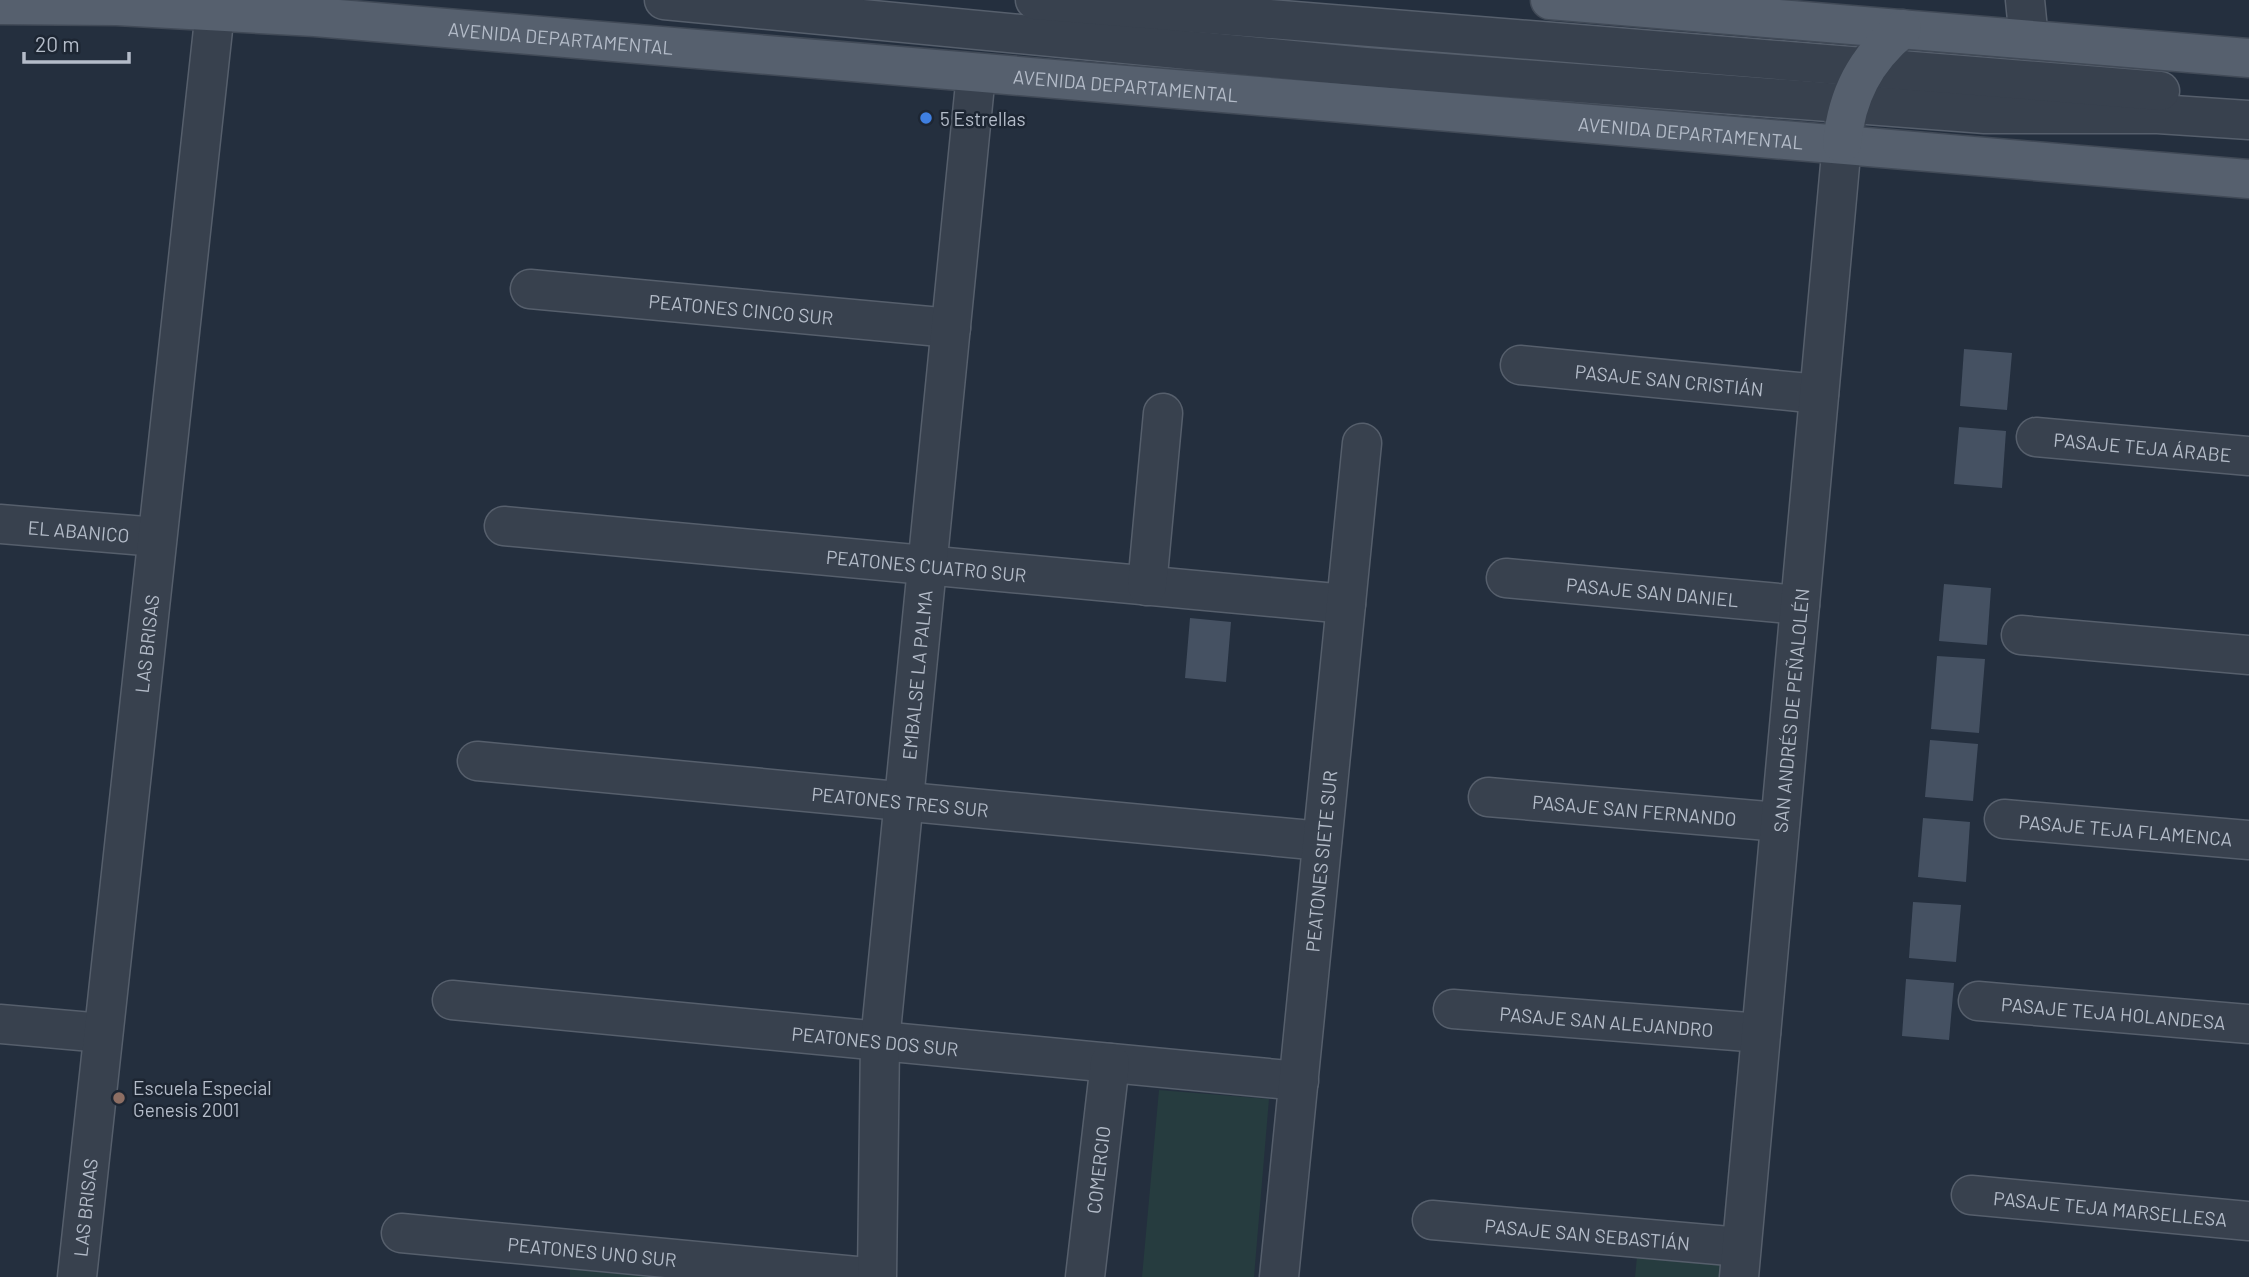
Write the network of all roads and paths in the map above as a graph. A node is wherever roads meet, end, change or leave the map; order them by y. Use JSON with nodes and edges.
{"nodes":[{"id":1,"x":664,"y":0,"type":"edge"},
{"id":2,"x":1035,"y":0,"type":"edge"},
{"id":3,"x":1550,"y":0,"type":"edge"},
{"id":4,"x":2025,"y":0,"type":"edge"},
{"id":5,"x":0,"y":5,"type":"edge"},
{"id":6,"x":1788,"y":10,"type":"edge"},
{"id":7,"x":215,"y":11,"type":"junction"},
{"id":8,"x":1902,"y":29,"type":"junction"},
{"id":9,"x":2029,"y":40,"type":"junction"},
{"id":10,"x":1152,"y":47,"type":"junction"},
{"id":11,"x":2249,"y":58,"type":"edge"},
{"id":12,"x":1865,"y":68,"type":"junction"},
{"id":13,"x":976,"y":74,"type":"junction"},
{"id":14,"x":2249,"y":98,"type":"edge"},
{"id":15,"x":1849,"y":102,"type":"junction"},
{"id":16,"x":1350,"y":104,"type":"junction"},
{"id":17,"x":2249,"y":120,"type":"edge"},
{"id":18,"x":1842,"y":144,"type":"junction"},
{"id":19,"x":2249,"y":179,"type":"edge"},
{"id":20,"x":530,"y":289,"type":"dead end"},
{"id":21,"x":951,"y":328,"type":"junction"},
{"id":22,"x":1520,"y":365,"type":"dead end"},
{"id":23,"x":1819,"y":394,"type":"junction"},
{"id":24,"x":1163,"y":413,"type":"dead end"},
{"id":25,"x":2036,"y":437,"type":"dead end"},
{"id":26,"x":1362,"y":443,"type":"dead end"},
{"id":27,"x":2249,"y":456,"type":"edge"},
{"id":28,"x":0,"y":524,"type":"edge"},
{"id":29,"x":504,"y":526,"type":"dead end"},
{"id":30,"x":157,"y":537,"type":"junction"},
{"id":31,"x":928,"y":565,"type":"junction"},
{"id":32,"x":1506,"y":579,"type":"dead end"},
{"id":33,"x":1147,"y":586,"type":"junction"},
{"id":34,"x":1346,"y":604,"type":"junction"},
{"id":35,"x":1800,"y":605,"type":"junction"},
{"id":36,"x":2021,"y":635,"type":"dead end"},
{"id":37,"x":2249,"y":655,"type":"edge"},
{"id":38,"x":477,"y":761,"type":"dead end"},
{"id":39,"x":1488,"y":797,"type":"dead end"},
{"id":40,"x":904,"y":802,"type":"junction"},
{"id":41,"x":2004,"y":820,"type":"dead end"},
{"id":42,"x":1780,"y":822,"type":"junction"},
{"id":43,"x":2249,"y":840,"type":"edge"},
{"id":44,"x":1322,"y":841,"type":"junction"},
{"id":45,"x":452,"y":1000,"type":"dead end"},
{"id":46,"x":1978,"y":1001,"type":"dead end"},
{"id":47,"x":1452,"y":1009,"type":"dead end"},
{"id":48,"x":0,"y":1024,"type":"edge"},
{"id":49,"x":2249,"y":1024,"type":"edge"},
{"id":50,"x":103,"y":1033,"type":"junction"},
{"id":51,"x":1761,"y":1033,"type":"junction"},
{"id":52,"x":880,"y":1041,"type":"junction"},
{"id":53,"x":1110,"y":1063,"type":"junction"},
{"id":54,"x":1299,"y":1081,"type":"junction"},
{"id":55,"x":1971,"y":1195,"type":"dead end"},
{"id":56,"x":1432,"y":1220,"type":"dead end"},
{"id":57,"x":2249,"y":1221,"type":"edge"},
{"id":58,"x":401,"y":1233,"type":"dead end"},
{"id":59,"x":1740,"y":1262,"type":"edge"},
{"id":60,"x":76,"y":1277,"type":"edge"},
{"id":61,"x":867,"y":1277,"type":"edge"},
{"id":62,"x":877,"y":1277,"type":"edge"},
{"id":63,"x":1085,"y":1277,"type":"edge"},
{"id":64,"x":1279,"y":1277,"type":"edge"}],
"edges":[{"from":1,"to":10,"type":"street"},
{"from":2,"to":12,"type":"street"},
{"from":3,"to":6,"type":"main road"},
{"from":4,"to":9,"type":"street"},
{"from":5,"to":7,"type":"main road","name":"AVENIDA DEPARTAMENTAL"},
{"from":6,"to":8,"type":"main road"},
{"from":7,"to":13,"type":"main road","name":"AVENIDA DEPARTAMENTAL"},
{"from":7,"to":30,"type":"street","name":"LAS BRISAS"},
{"from":8,"to":9,"type":"main road"},
{"from":8,"to":12,"type":"main road"},
{"from":9,"to":11,"type":"main road"},
{"from":10,"to":15,"type":"street"},
{"from":10,"to":16,"type":"street"},
{"from":12,"to":14,"type":"street"},
{"from":12,"to":15,"type":"main road"},
{"from":13,"to":16,"type":"main road","name":"AVENIDA DEPARTAMENTAL"},
{"from":13,"to":21,"type":"street","name":"EMBALSE LA PALMA"},
{"from":15,"to":17,"type":"street"},
{"from":15,"to":18,"type":"main road"},
{"from":16,"to":18,"type":"main road","name":"AVENIDA DEPARTAMENTAL"},
{"from":18,"to":19,"type":"main road","name":"AVENIDA DEPARTAMENTAL"},
{"from":18,"to":23,"type":"street","name":"SAN ANDRÉS DE PEÑALOLÉN"},
{"from":20,"to":21,"type":"street","name":"PEATONES CINCO SUR"},
{"from":21,"to":31,"type":"street","name":"EMBALSE LA PALMA"},
{"from":22,"to":23,"type":"street","name":"PASAJE SAN CRISTIÁN"},
{"from":23,"to":35,"type":"street","name":"SAN ANDRÉS DE PEÑALOLÉN"},
{"from":24,"to":33,"type":"street"},
{"from":25,"to":27,"type":"street","name":"PASAJE TEJA ÁRABE"},
{"from":26,"to":34,"type":"street","name":"PEATONES SIETE SUR"},
{"from":28,"to":30,"type":"street","name":"EL ABANICO"},
{"from":29,"to":31,"type":"street","name":"PEATONES CUATRO SUR"},
{"from":30,"to":50,"type":"street","name":"LAS BRISAS"},
{"from":31,"to":33,"type":"street","name":"PEATONES CUATRO SUR"},
{"from":31,"to":40,"type":"street","name":"EMBALSE LA PALMA"},
{"from":32,"to":35,"type":"street","name":"PASAJE SAN DANIEL"},
{"from":33,"to":34,"type":"street","name":"PEATONES CUATRO SUR"},
{"from":34,"to":44,"type":"street","name":"PEATONES SIETE SUR"},
{"from":35,"to":42,"type":"street","name":"SAN ANDRÉS DE PEÑALOLÉN"},
{"from":36,"to":37,"type":"street"},
{"from":38,"to":40,"type":"street","name":"PEATONES TRES SUR"},
{"from":39,"to":42,"type":"street","name":"PASAJE SAN FERNANDO"},
{"from":40,"to":44,"type":"street","name":"PEATONES TRES SUR"},
{"from":40,"to":52,"type":"street","name":"EMBALSE LA PALMA"},
{"from":41,"to":43,"type":"street","name":"PASAJE TEJA FLAMENCA"},
{"from":42,"to":51,"type":"street","name":"SAN ANDRÉS DE PEÑALOLÉN"},
{"from":44,"to":54,"type":"street","name":"PEATONES SIETE SUR"},
{"from":45,"to":52,"type":"street","name":"PEATONES DOS SUR"},
{"from":46,"to":49,"type":"street","name":"PASAJE TEJA HOLANDESA"},
{"from":47,"to":51,"type":"street","name":"PASAJE SAN ALEJANDRO"},
{"from":48,"to":50,"type":"street"},
{"from":50,"to":60,"type":"street","name":"LAS BRISAS"},
{"from":51,"to":59,"type":"street","name":"SAN ANDRÉS DE PEÑALOLÉN"},
{"from":52,"to":53,"type":"street","name":"PEATONES DOS SUR"},
{"from":52,"to":62,"type":"street","name":"EMBALSE LA PALMA"},
{"from":53,"to":54,"type":"street","name":"PEATONES DOS SUR"},
{"from":53,"to":63,"type":"street","name":"COMERCIO"},
{"from":54,"to":64,"type":"street","name":"PEATONES SIETE SUR"},
{"from":55,"to":57,"type":"street","name":"PASAJE TEJA MARSELLESA"},
{"from":56,"to":59,"type":"street","name":"PASAJE SAN SEBASTIÁN"},
{"from":58,"to":61,"type":"street","name":"PEATONES UNO SUR"}]}
